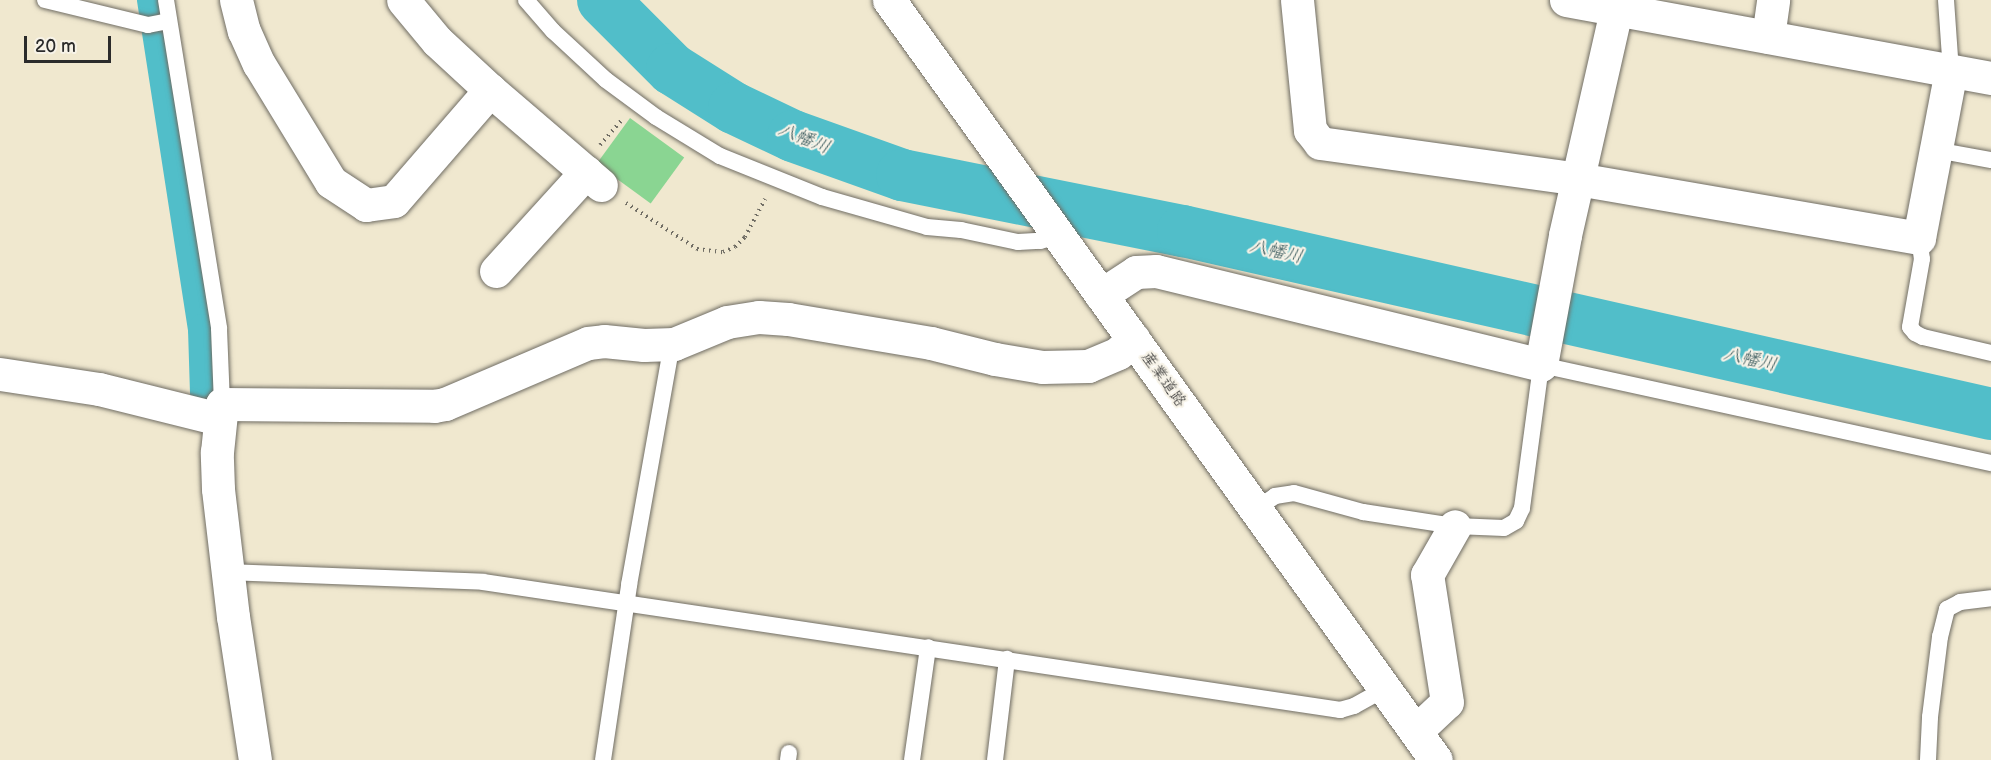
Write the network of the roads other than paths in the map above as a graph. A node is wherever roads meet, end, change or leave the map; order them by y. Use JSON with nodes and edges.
{"nodes":[{"id":1,"x":45,"y":0,"type":"edge"},
{"id":2,"x":166,"y":0,"type":"edge"},
{"id":3,"x":236,"y":0,"type":"edge"},
{"id":4,"x":403,"y":0,"type":"edge"},
{"id":5,"x":526,"y":0,"type":"edge"},
{"id":6,"x":889,"y":0,"type":"edge"},
{"id":7,"x":1298,"y":0,"type":"edge"},
{"id":8,"x":1566,"y":0,"type":"edge"},
{"id":9,"x":1773,"y":0,"type":"edge"},
{"id":10,"x":1946,"y":0,"type":"edge"},
{"id":11,"x":1615,"y":4,"type":"edge"},
{"id":12,"x":169,"y":21,"type":"junction"},
{"id":13,"x":1768,"y":37,"type":"junction"},
{"id":14,"x":1951,"y":71,"type":"junction"},
{"id":15,"x":1991,"y":78,"type":"edge"},
{"id":16,"x":490,"y":90,"type":"junction"},
{"id":17,"x":1936,"y":150,"type":"junction"},
{"id":18,"x":1991,"y":160,"type":"edge"},
{"id":19,"x":1578,"y":178,"type":"junction"},
{"id":20,"x":1059,"y":236,"type":"junction"},
{"id":21,"x":1919,"y":238,"type":"junction"},
{"id":22,"x":496,"y":271,"type":"dead end"},
{"id":23,"x":1101,"y":295,"type":"junction"},
{"id":24,"x":1133,"y":339,"type":"junction"},
{"id":25,"x":669,"y":345,"type":"junction"},
{"id":26,"x":1991,"y":352,"type":"edge"},
{"id":27,"x":1541,"y":361,"type":"junction"},
{"id":28,"x":0,"y":374,"type":"edge"},
{"id":29,"x":220,"y":411,"type":"junction"},
{"id":30,"x":1991,"y":463,"type":"edge"},
{"id":31,"x":1256,"y":509,"type":"junction"},
{"id":32,"x":1455,"y":526,"type":"junction"},
{"id":33,"x":228,"y":572,"type":"junction"},
{"id":34,"x":1991,"y":598,"type":"edge"},
{"id":35,"x":627,"y":601,"type":"junction"},
{"id":36,"x":928,"y":647,"type":"junction"},
{"id":37,"x":1007,"y":659,"type":"junction"},
{"id":38,"x":1385,"y":688,"type":"junction"},
{"id":39,"x":1416,"y":731,"type":"junction"},
{"id":40,"x":255,"y":760,"type":"edge"},
{"id":41,"x":603,"y":760,"type":"edge"},
{"id":42,"x":912,"y":760,"type":"edge"},
{"id":43,"x":995,"y":760,"type":"edge"},
{"id":44,"x":1437,"y":760,"type":"edge"},
{"id":45,"x":1928,"y":760,"type":"edge"}],
"edges":[{"from":1,"to":12,"type":"lane"},
{"from":2,"to":12,"type":"lane"},
{"from":3,"to":16,"type":"street"},
{"from":4,"to":16,"type":"street"},
{"from":5,"to":20,"type":"lane"},
{"from":6,"to":20,"type":"street","name":"産業道路"},
{"from":7,"to":19,"type":"street"},
{"from":8,"to":11,"type":"street"},
{"from":9,"to":13,"type":"street"},
{"from":10,"to":14,"type":"lane"},
{"from":11,"to":13,"type":"street"},
{"from":11,"to":19,"type":"street"},
{"from":12,"to":29,"type":"lane"},
{"from":13,"to":14,"type":"street"},
{"from":14,"to":15,"type":"street"},
{"from":14,"to":17,"type":"street"},
{"from":16,"to":22,"type":"street"},
{"from":17,"to":18,"type":"lane"},
{"from":17,"to":21,"type":"street"},
{"from":19,"to":21,"type":"street"},
{"from":19,"to":27,"type":"street"},
{"from":20,"to":23,"type":"street","name":"産業道路"},
{"from":21,"to":26,"type":"lane"},
{"from":23,"to":24,"type":"street","name":"産業道路"},
{"from":23,"to":27,"type":"street"},
{"from":24,"to":25,"type":"street"},
{"from":24,"to":31,"type":"street","name":"産業道路"},
{"from":25,"to":29,"type":"street"},
{"from":25,"to":35,"type":"lane"},
{"from":27,"to":30,"type":"lane"},
{"from":27,"to":32,"type":"lane"},
{"from":28,"to":29,"type":"street"},
{"from":29,"to":33,"type":"street"},
{"from":31,"to":32,"type":"lane"},
{"from":31,"to":38,"type":"street","name":"産業道路"},
{"from":32,"to":39,"type":"street"},
{"from":33,"to":35,"type":"lane"},
{"from":33,"to":40,"type":"street"},
{"from":34,"to":45,"type":"lane"},
{"from":35,"to":36,"type":"lane"},
{"from":35,"to":41,"type":"lane"},
{"from":36,"to":37,"type":"lane"},
{"from":36,"to":42,"type":"lane"},
{"from":37,"to":38,"type":"lane"},
{"from":37,"to":43,"type":"lane"},
{"from":38,"to":39,"type":"street","name":"産業道路"},
{"from":39,"to":44,"type":"street","name":"産業道路"}]}
